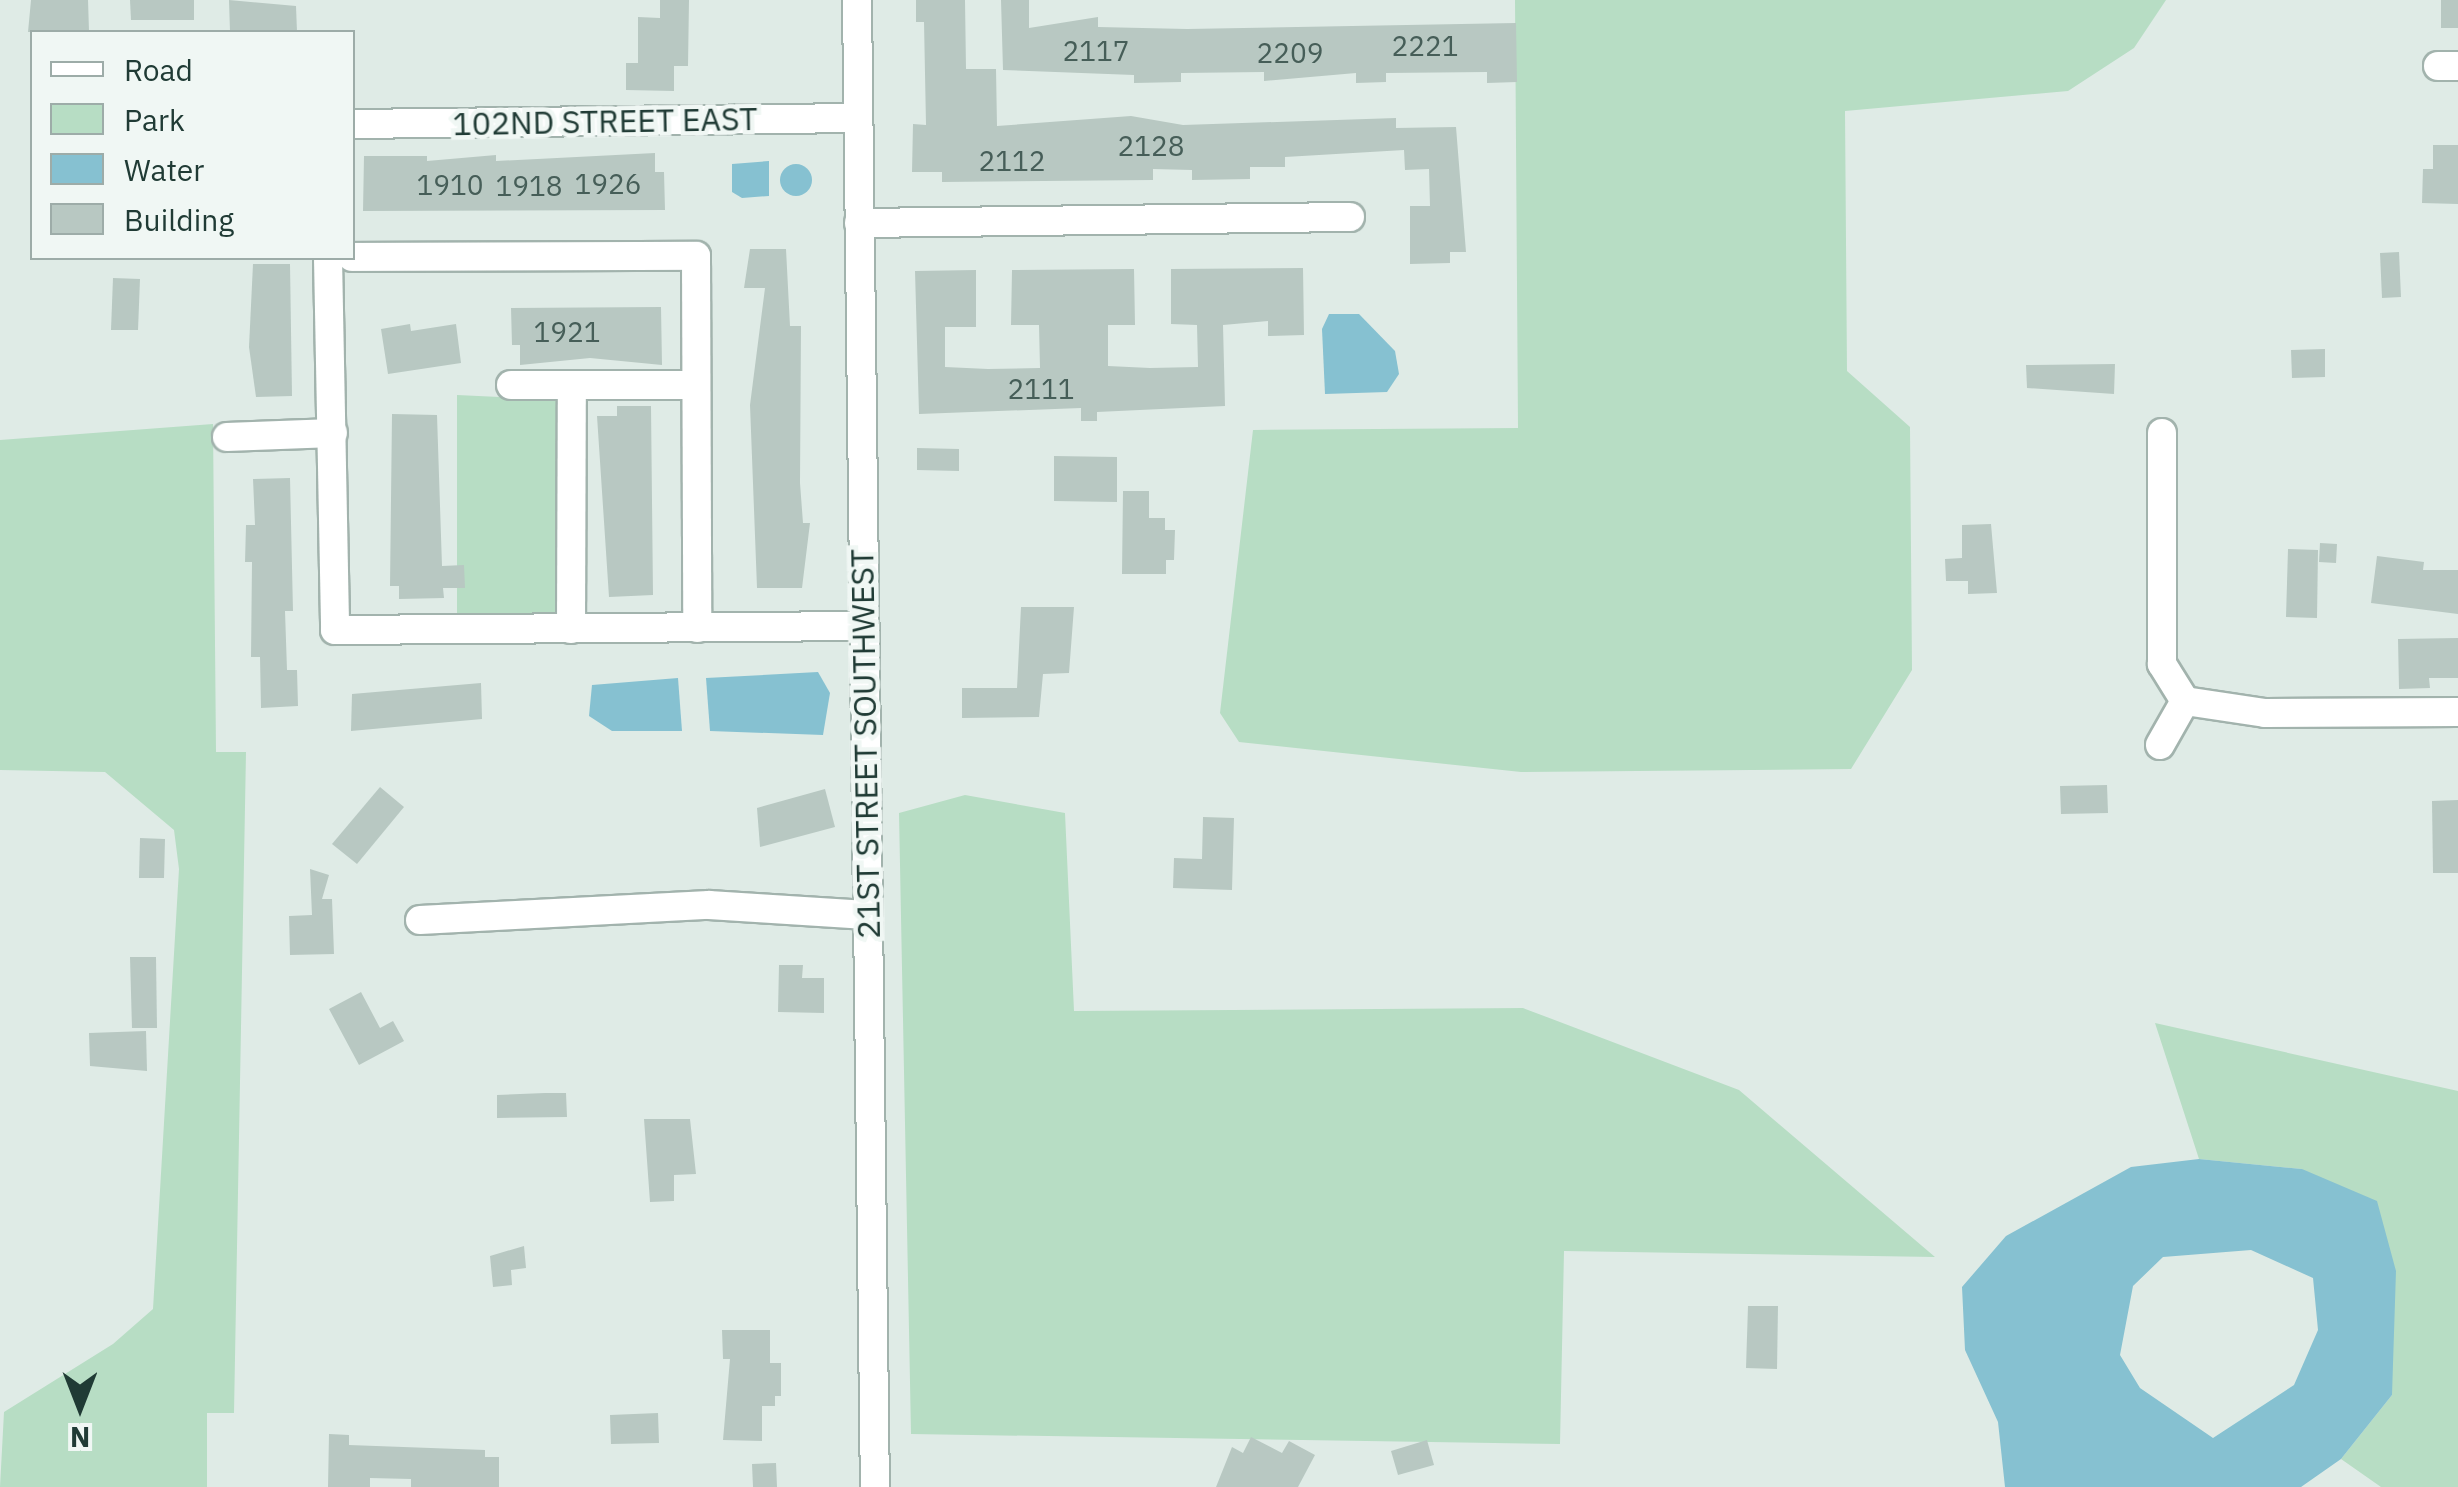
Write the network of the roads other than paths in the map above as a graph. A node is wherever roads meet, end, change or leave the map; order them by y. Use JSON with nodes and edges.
{"nodes":[{"id":1,"x":857,"y":0,"type":"edge"},
{"id":2,"x":858,"y":118,"type":"junction"},
{"id":3,"x":355,"y":124,"type":"edge"},
{"id":4,"x":1350,"y":216,"type":"dead end"},
{"id":5,"x":858,"y":223,"type":"junction"},
{"id":6,"x":355,"y":257,"type":"edge"},
{"id":7,"x":328,"y":260,"type":"edge"},
{"id":8,"x":511,"y":385,"type":"dead end"},
{"id":9,"x":572,"y":385,"type":"junction"},
{"id":10,"x":696,"y":385,"type":"junction"},
{"id":11,"x":2162,"y":432,"type":"dead end"},
{"id":12,"x":333,"y":433,"type":"junction"},
{"id":13,"x":227,"y":437,"type":"dead end"},
{"id":14,"x":864,"y":626,"type":"junction"},
{"id":15,"x":697,"y":628,"type":"junction"},
{"id":16,"x":571,"y":629,"type":"junction"},
{"id":17,"x":2186,"y":702,"type":"junction"},
{"id":18,"x":2458,"y":712,"type":"edge"},
{"id":19,"x":2160,"y":745,"type":"dead end"},
{"id":20,"x":867,"y":914,"type":"junction"},
{"id":21,"x":420,"y":920,"type":"dead end"},
{"id":22,"x":875,"y":1487,"type":"edge"}],
"edges":[{"from":1,"to":2,"type":"street","name":"21ST STREET SOUTHWEST"},
{"from":2,"to":3,"type":"street","name":"102ND STREET EAST"},
{"from":2,"to":5,"type":"street","name":"21ST STREET SOUTHWEST"},
{"from":4,"to":5,"type":"street"},
{"from":5,"to":14,"type":"street","name":"21ST STREET SOUTHWEST"},
{"from":6,"to":10,"type":"street"},
{"from":7,"to":12,"type":"street"},
{"from":8,"to":9,"type":"street"},
{"from":9,"to":10,"type":"street"},
{"from":9,"to":16,"type":"street"},
{"from":10,"to":15,"type":"street"},
{"from":11,"to":17,"type":"street"},
{"from":12,"to":13,"type":"street"},
{"from":12,"to":16,"type":"street"},
{"from":14,"to":15,"type":"street"},
{"from":14,"to":20,"type":"street","name":"21ST STREET SOUTHWEST"},
{"from":15,"to":16,"type":"street"},
{"from":17,"to":18,"type":"street"},
{"from":17,"to":19,"type":"street"},
{"from":20,"to":21,"type":"street"},
{"from":20,"to":22,"type":"street","name":"21ST STREET SOUTHWEST"}]}
